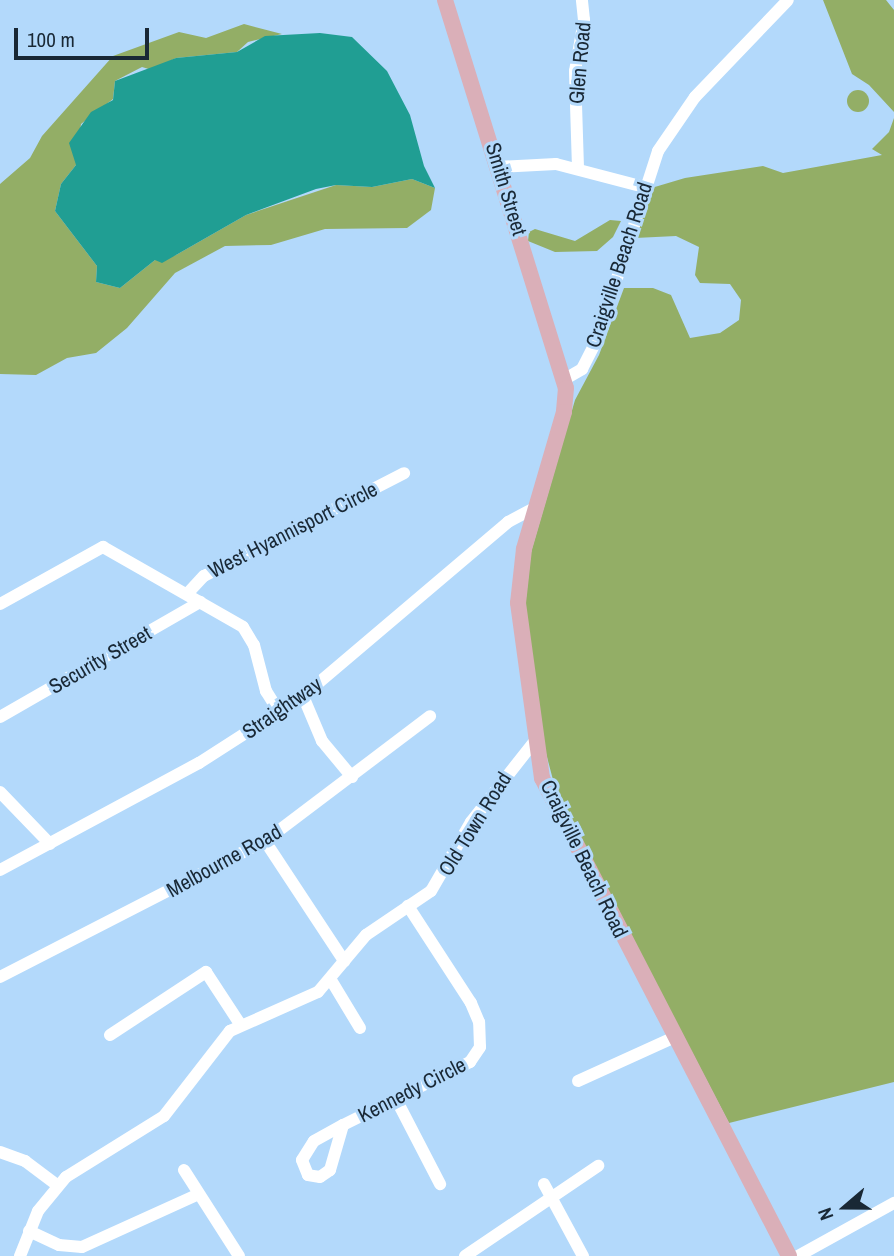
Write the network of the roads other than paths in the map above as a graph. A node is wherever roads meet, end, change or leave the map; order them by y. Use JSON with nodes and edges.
{"nodes":[{"id":1,"x":445,"y":0,"type":"edge"},
{"id":2,"x":582,"y":0,"type":"edge"},
{"id":3,"x":788,"y":0,"type":"edge"},
{"id":4,"x":498,"y":167,"type":"junction"},
{"id":5,"x":578,"y":168,"type":"junction"},
{"id":6,"x":643,"y":187,"type":"junction"},
{"id":7,"x":565,"y":379,"type":"junction"},
{"id":8,"x":404,"y":473,"type":"dead end"},
{"id":9,"x":536,"y":507,"type":"junction"},
{"id":10,"x":187,"y":594,"type":"junction"},
{"id":11,"x":200,"y":602,"type":"junction"},
{"id":12,"x":0,"y":604,"type":"edge"},
{"id":13,"x":303,"y":696,"type":"junction"},
{"id":14,"x":279,"y":712,"type":"junction"},
{"id":15,"x":430,"y":716,"type":"dead end"},
{"id":16,"x":0,"y":717,"type":"edge"},
{"id":17,"x":534,"y":742,"type":"junction"},
{"id":18,"x":352,"y":777,"type":"junction"},
{"id":19,"x":0,"y":792,"type":"edge"},
{"id":20,"x":265,"y":841,"type":"junction"},
{"id":21,"x":50,"y":844,"type":"junction"},
{"id":22,"x":0,"y":870,"type":"edge"},
{"id":23,"x":408,"y":906,"type":"junction"},
{"id":24,"x":344,"y":961,"type":"junction"},
{"id":25,"x":0,"y":976,"type":"edge"},
{"id":26,"x":331,"y":980,"type":"junction"},
{"id":27,"x":240,"y":1024,"type":"junction"},
{"id":28,"x":360,"y":1028,"type":"dead end"},
{"id":29,"x":110,"y":1035,"type":"dead end"},
{"id":30,"x":675,"y":1037,"type":"junction"},
{"id":31,"x":578,"y":1081,"type":"dead end"},
{"id":32,"x":396,"y":1099,"type":"junction"},
{"id":33,"x":343,"y":1125,"type":"dead end"},
{"id":34,"x":0,"y":1152,"type":"edge"},
{"id":35,"x":598,"y":1166,"type":"dead end"},
{"id":36,"x":184,"y":1170,"type":"dead end"},
{"id":37,"x":440,"y":1184,"type":"dead end"},
{"id":38,"x":544,"y":1184,"type":"dead end"},
{"id":39,"x":57,"y":1185,"type":"junction"},
{"id":40,"x":199,"y":1194,"type":"junction"},
{"id":41,"x":552,"y":1198,"type":"junction"},
{"id":42,"x":894,"y":1203,"type":"edge"},
{"id":43,"x":29,"y":1231,"type":"junction"},
{"id":44,"x":467,"y":1255,"type":"edge"},
{"id":45,"x":20,"y":1256,"type":"edge"},
{"id":46,"x":239,"y":1256,"type":"edge"},
{"id":47,"x":583,"y":1256,"type":"edge"},
{"id":48,"x":789,"y":1256,"type":"edge"},
{"id":49,"x":799,"y":1256,"type":"edge"}],
"edges":[{"from":1,"to":4,"type":"main road","name":"Smith Street"},
{"from":2,"to":5,"type":"street","name":"Glen Road"},
{"from":3,"to":6,"type":"street","name":"Craigville Beach Road"},
{"from":4,"to":5,"type":"street"},
{"from":4,"to":7,"type":"main road","name":"Smith Street"},
{"from":5,"to":6,"type":"street"},
{"from":6,"to":7,"type":"street","name":"Craigville Beach Road"},
{"from":7,"to":9,"type":"main road","name":"Craigville Beach Road"},
{"from":8,"to":10,"type":"street","name":"West Hyannisport Circle"},
{"from":9,"to":13,"type":"street","name":"Straightway"},
{"from":9,"to":17,"type":"main road","name":"Craigville Beach Road"},
{"from":10,"to":11,"type":"street"},
{"from":10,"to":12,"type":"street"},
{"from":11,"to":14,"type":"street"},
{"from":11,"to":16,"type":"street","name":"Security Street"},
{"from":13,"to":14,"type":"street","name":"Straightway"},
{"from":13,"to":18,"type":"street"},
{"from":14,"to":21,"type":"street","name":"Straightway"},
{"from":15,"to":18,"type":"street","name":"Melbourne Road"},
{"from":17,"to":23,"type":"street","name":"Old Town Road"},
{"from":17,"to":30,"type":"main road","name":"Craigville Beach Road"},
{"from":18,"to":20,"type":"street","name":"Melbourne Road"},
{"from":19,"to":21,"type":"street"},
{"from":20,"to":24,"type":"street"},
{"from":20,"to":25,"type":"street","name":"Melbourne Road"},
{"from":21,"to":22,"type":"street","name":"Straightway"},
{"from":23,"to":24,"type":"street","name":"Old Town Road"},
{"from":23,"to":32,"type":"street","name":"Kennedy Circle"},
{"from":24,"to":26,"type":"street","name":"Old Town Road"},
{"from":26,"to":27,"type":"street","name":"Old Town Road"},
{"from":26,"to":28,"type":"street"},
{"from":27,"to":29,"type":"street"},
{"from":27,"to":39,"type":"street","name":"Old Town Road"},
{"from":30,"to":31,"type":"street"},
{"from":30,"to":48,"type":"main road","name":"Craigville Beach Road"},
{"from":32,"to":33,"type":"street","name":"Kennedy Circle"},
{"from":32,"to":37,"type":"street"},
{"from":34,"to":39,"type":"street"},
{"from":35,"to":41,"type":"street"},
{"from":36,"to":40,"type":"street"},
{"from":38,"to":41,"type":"street"},
{"from":39,"to":43,"type":"street","name":"Old Town Road"},
{"from":40,"to":43,"type":"street"},
{"from":40,"to":46,"type":"street"},
{"from":41,"to":44,"type":"street"},
{"from":41,"to":47,"type":"street"},
{"from":42,"to":49,"type":"street"},
{"from":43,"to":45,"type":"street","name":"Old Town Road"}]}
